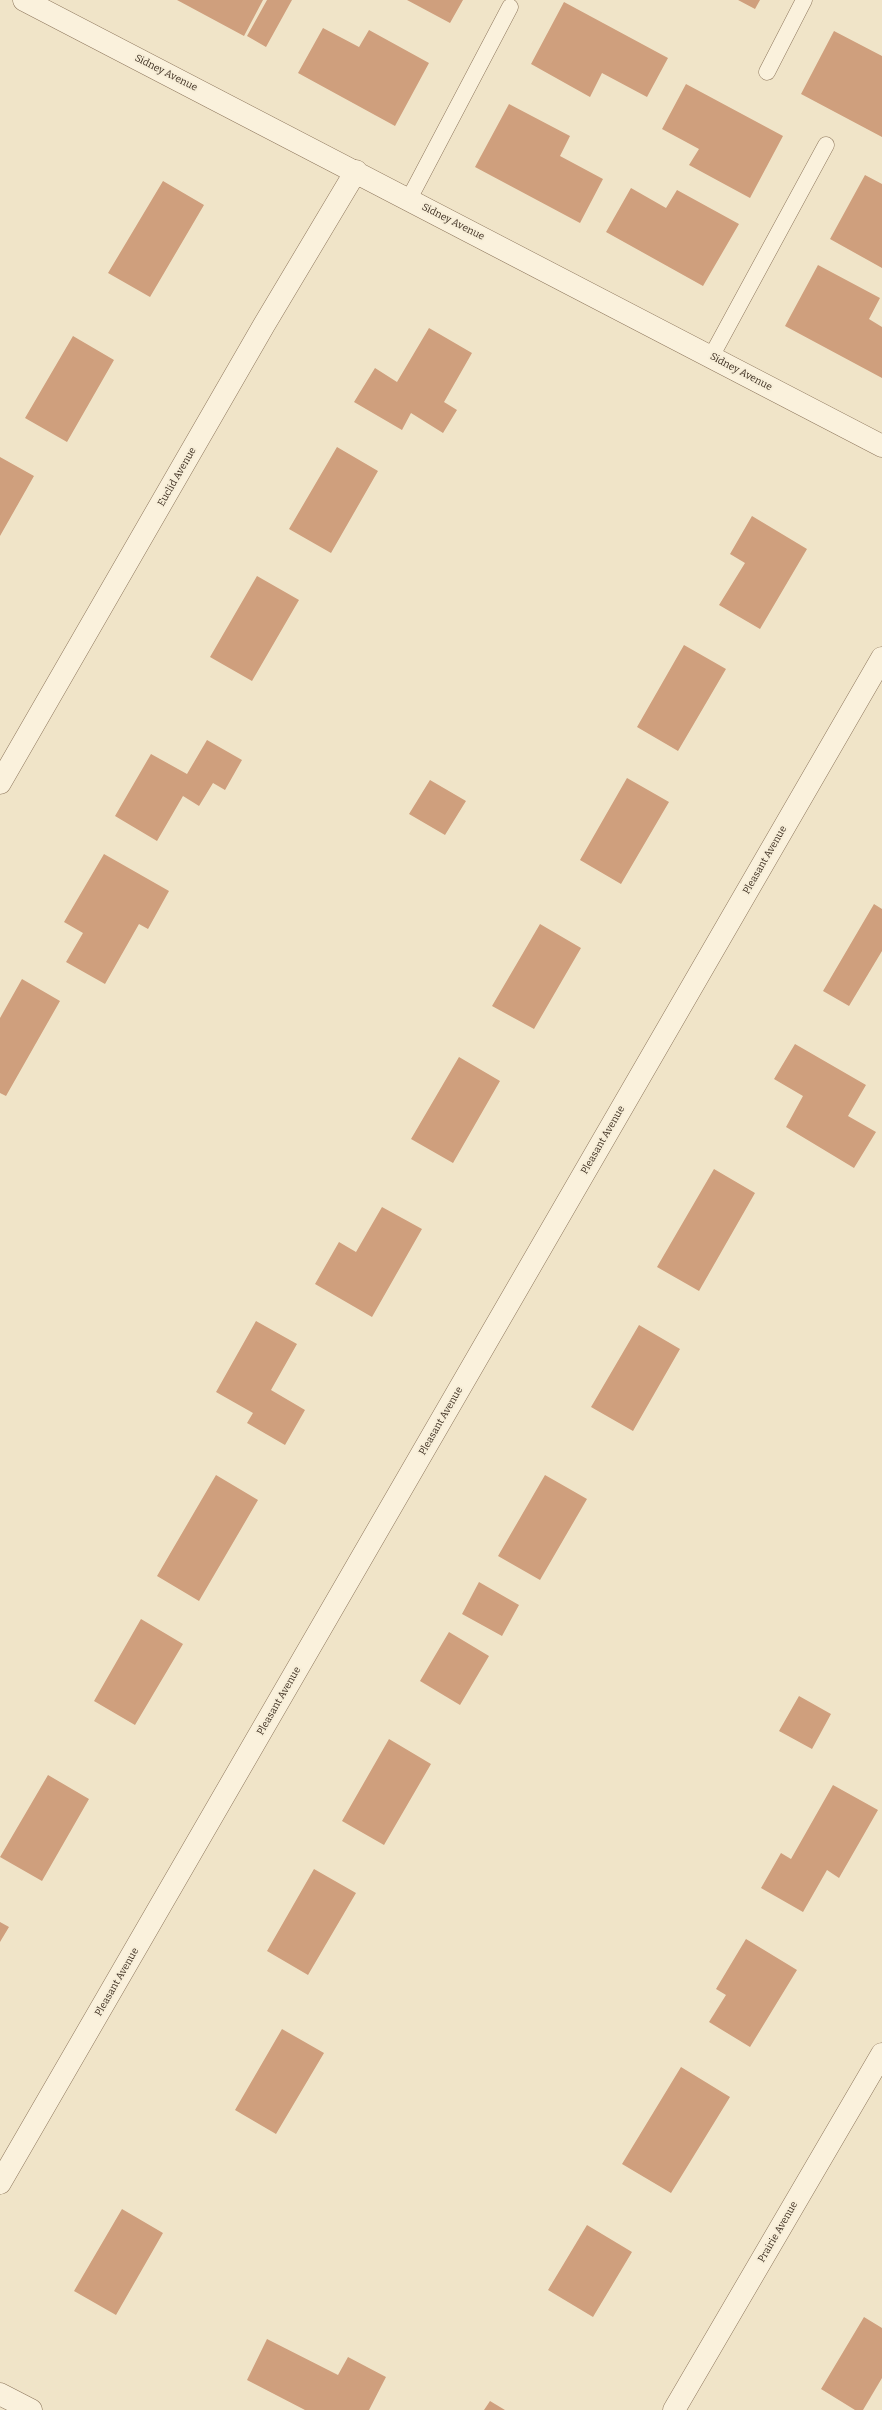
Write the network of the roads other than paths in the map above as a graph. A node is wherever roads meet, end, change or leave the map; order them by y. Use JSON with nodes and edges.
{"nodes":[{"id":1,"x":24,"y":0,"type":"edge"},
{"id":2,"x":804,"y":0,"type":"edge"},
{"id":3,"x":510,"y":7,"type":"dead end"},
{"id":4,"x":767,"y":72,"type":"dead end"},
{"id":5,"x":826,"y":145,"type":"dead end"},
{"id":6,"x":356,"y":171,"type":"junction"},
{"id":7,"x":410,"y":199,"type":"junction"},
{"id":8,"x":711,"y":357,"type":"junction"},
{"id":9,"x":882,"y":446,"type":"edge"},
{"id":10,"x":882,"y":658,"type":"edge"},
{"id":11,"x":0,"y":783,"type":"edge"},
{"id":12,"x":882,"y":2054,"type":"edge"},
{"id":13,"x":0,"y":2183,"type":"edge"},
{"id":14,"x":0,"y":2394,"type":"edge"},
{"id":15,"x":31,"y":2410,"type":"edge"},
{"id":16,"x":674,"y":2410,"type":"edge"}],
"edges":[{"from":1,"to":6,"type":"street","name":"Sidney Avenue"},
{"from":2,"to":4,"type":"lane"},
{"from":3,"to":7,"type":"lane"},
{"from":5,"to":8,"type":"lane"},
{"from":6,"to":7,"type":"street","name":"Sidney Avenue"},
{"from":6,"to":11,"type":"street","name":"Euclid Avenue"},
{"from":7,"to":8,"type":"street","name":"Sidney Avenue"},
{"from":8,"to":9,"type":"street","name":"Sidney Avenue"},
{"from":10,"to":13,"type":"street","name":"Pleasant Avenue"},
{"from":12,"to":16,"type":"street","name":"Prairie Avenue"},
{"from":14,"to":15,"type":"street"}]}
